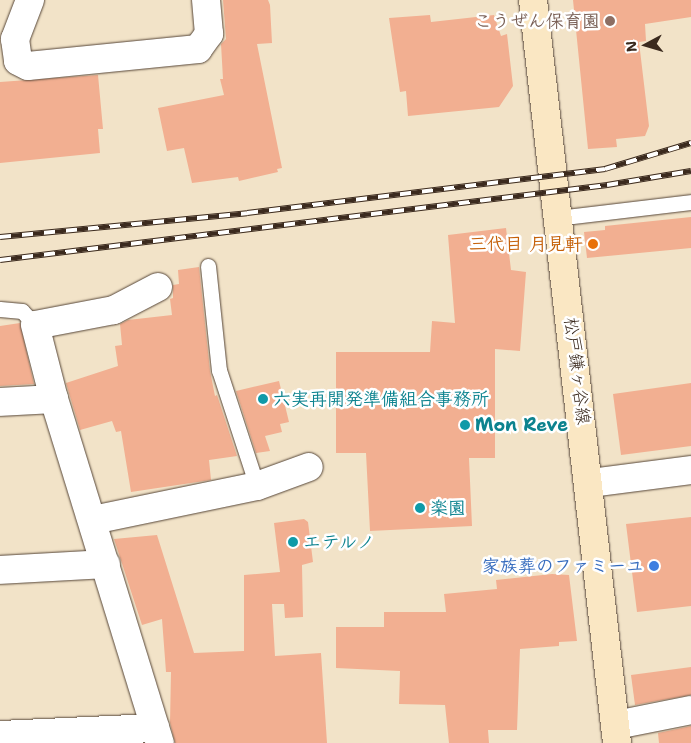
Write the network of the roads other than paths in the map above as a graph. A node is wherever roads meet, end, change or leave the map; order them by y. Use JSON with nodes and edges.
{"nodes":[{"id":1,"x":30,"y":0,"type":"edge"},
{"id":2,"x":206,"y":0,"type":"edge"},
{"id":3,"x":533,"y":0,"type":"edge"},
{"id":4,"x":691,"y":202,"type":"edge"},
{"id":5,"x":557,"y":218,"type":"junction"},
{"id":6,"x":208,"y":266,"type":"dead end"},
{"id":7,"x":158,"y":288,"type":"dead end"},
{"id":8,"x":0,"y":309,"type":"edge"},
{"id":9,"x":35,"y":324,"type":"junction"},
{"id":10,"x":54,"y":399,"type":"junction"},
{"id":11,"x":0,"y":402,"type":"edge"},
{"id":12,"x":309,"y":467,"type":"dead end"},
{"id":13,"x":691,"y":470,"type":"edge"},
{"id":14,"x":590,"y":483,"type":"junction"},
{"id":15,"x":257,"y":486,"type":"junction"},
{"id":16,"x":93,"y":520,"type":"junction"},
{"id":17,"x":106,"y":564,"type":"junction"},
{"id":18,"x":0,"y":570,"type":"edge"},
{"id":19,"x":691,"y":710,"type":"edge"},
{"id":20,"x":616,"y":734,"type":"edge"},
{"id":21,"x":0,"y":735,"type":"edge"},
{"id":22,"x":158,"y":735,"type":"edge"}],
"edges":[{"from":1,"to":2,"type":"street"},
{"from":3,"to":5,"type":"main road","name":"松戸鎌ヶ谷線"},
{"from":4,"to":5,"type":"lane"},
{"from":5,"to":14,"type":"main road","name":"松戸鎌ヶ谷線"},
{"from":6,"to":15,"type":"lane"},
{"from":7,"to":9,"type":"street"},
{"from":8,"to":9,"type":"lane"},
{"from":9,"to":10,"type":"street"},
{"from":10,"to":11,"type":"street"},
{"from":10,"to":16,"type":"street"},
{"from":12,"to":15,"type":"street"},
{"from":13,"to":14,"type":"street"},
{"from":14,"to":20,"type":"main road","name":"松戸鎌ヶ谷線"},
{"from":15,"to":16,"type":"street"},
{"from":16,"to":17,"type":"street"},
{"from":17,"to":18,"type":"street"},
{"from":17,"to":22,"type":"street"},
{"from":19,"to":20,"type":"street"},
{"from":21,"to":22,"type":"street"}]}
